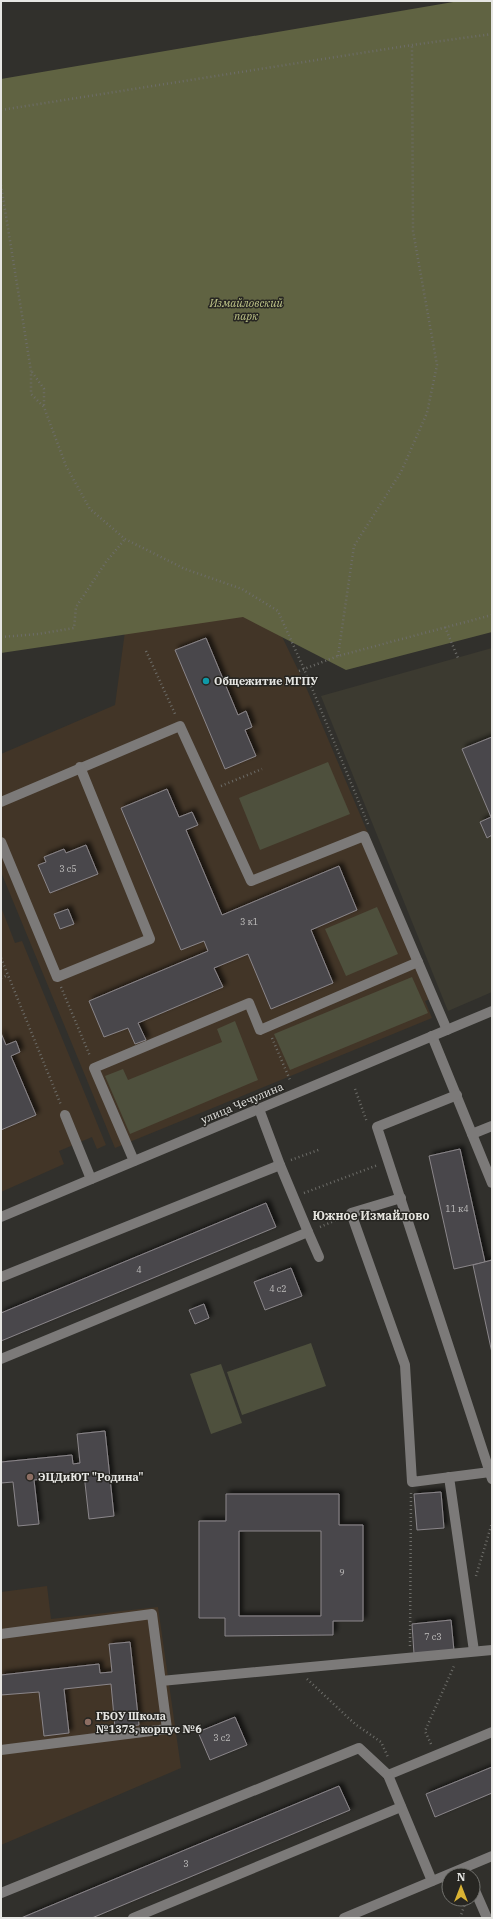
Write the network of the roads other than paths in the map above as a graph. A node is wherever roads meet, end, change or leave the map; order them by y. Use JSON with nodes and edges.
{"nodes":[{"id":1,"x":80,"y":767,"type":"junction"},
{"id":2,"x":1,"y":802,"type":"edge"},
{"id":3,"x":1,"y":842,"type":"edge"},
{"id":4,"x":418,"y":962,"type":"junction"},
{"id":5,"x":492,"y":1012,"type":"edge"},
{"id":6,"x":447,"y":1030,"type":"junction"},
{"id":7,"x":432,"y":1036,"type":"junction"},
{"id":8,"x":457,"y":1096,"type":"junction"},
{"id":9,"x":259,"y":1109,"type":"junction"},
{"id":10,"x":64,"y":1115,"type":"road end"},
{"id":11,"x":492,"y":1126,"type":"edge"},
{"id":12,"x":472,"y":1134,"type":"junction"},
{"id":13,"x":134,"y":1161,"type":"junction"},
{"id":14,"x":280,"y":1165,"type":"junction"},
{"id":15,"x":91,"y":1179,"type":"junction"},
{"id":16,"x":492,"y":1183,"type":"edge"},
{"id":17,"x":401,"y":1198,"type":"junction"},
{"id":18,"x":1,"y":1217,"type":"edge"},
{"id":19,"x":308,"y":1232,"type":"junction"},
{"id":20,"x":319,"y":1257,"type":"dead end"},
{"id":21,"x":1,"y":1277,"type":"edge"},
{"id":22,"x":1,"y":1359,"type":"edge"},
{"id":23,"x":491,"y":1476,"type":"edge"},
{"id":24,"x":449,"y":1478,"type":"junction"},
{"id":25,"x":1,"y":1634,"type":"edge"},
{"id":26,"x":492,"y":1650,"type":"edge"},
{"id":27,"x":474,"y":1651,"type":"junction"},
{"id":28,"x":161,"y":1681,"type":"junction"},
{"id":29,"x":492,"y":1732,"type":"edge"},
{"id":30,"x":1,"y":1750,"type":"edge"},
{"id":31,"x":392,"y":1774,"type":"junction"},
{"id":32,"x":401,"y":1807,"type":"junction"},
{"id":33,"x":492,"y":1856,"type":"edge"},
{"id":34,"x":474,"y":1867,"type":"edge"},
{"id":35,"x":441,"y":1878,"type":"edge"},
{"id":36,"x":432,"y":1881,"type":"junction"},
{"id":37,"x":1,"y":1893,"type":"edge"},
{"id":38,"x":481,"y":1904,"type":"edge"},
{"id":39,"x":133,"y":1918,"type":"edge"},
{"id":40,"x":344,"y":1918,"type":"edge"},
{"id":41,"x":487,"y":1918,"type":"edge"}],
"edges":[{"from":1,"to":2,"type":"street"},
{"from":1,"to":3,"type":"street"},
{"from":1,"to":4,"type":"street"},
{"from":4,"to":6,"type":"street"},
{"from":4,"to":13,"type":"street"},
{"from":5,"to":6,"type":"street","name":"улица Чечулина"},
{"from":6,"to":7,"type":"street","name":"улица Чечулина"},
{"from":7,"to":8,"type":"street"},
{"from":7,"to":9,"type":"street","name":"улица Чечулина"},
{"from":8,"to":12,"type":"street"},
{"from":8,"to":17,"type":"street"},
{"from":9,"to":13,"type":"street","name":"улица Чечулина"},
{"from":9,"to":14,"type":"street"},
{"from":10,"to":15,"type":"street"},
{"from":11,"to":12,"type":"street"},
{"from":12,"to":16,"type":"street"},
{"from":13,"to":15,"type":"street","name":"улица Чечулина"},
{"from":14,"to":19,"type":"street"},
{"from":14,"to":21,"type":"street"},
{"from":15,"to":18,"type":"street","name":"улица Чечулина"},
{"from":17,"to":23,"type":"street"},
{"from":17,"to":24,"type":"street"},
{"from":19,"to":20,"type":"street"},
{"from":19,"to":22,"type":"street"},
{"from":23,"to":24,"type":"street"},
{"from":24,"to":27,"type":"street"},
{"from":25,"to":28,"type":"street"},
{"from":26,"to":27,"type":"street"},
{"from":27,"to":28,"type":"street"},
{"from":28,"to":30,"type":"street"},
{"from":29,"to":31,"type":"street"},
{"from":31,"to":32,"type":"street"},
{"from":31,"to":37,"type":"street"},
{"from":32,"to":36,"type":"street"},
{"from":32,"to":39,"type":"street"},
{"from":33,"to":34,"type":"street"},
{"from":35,"to":36,"type":"street"},
{"from":36,"to":40,"type":"street"},
{"from":38,"to":41,"type":"street"}]}
